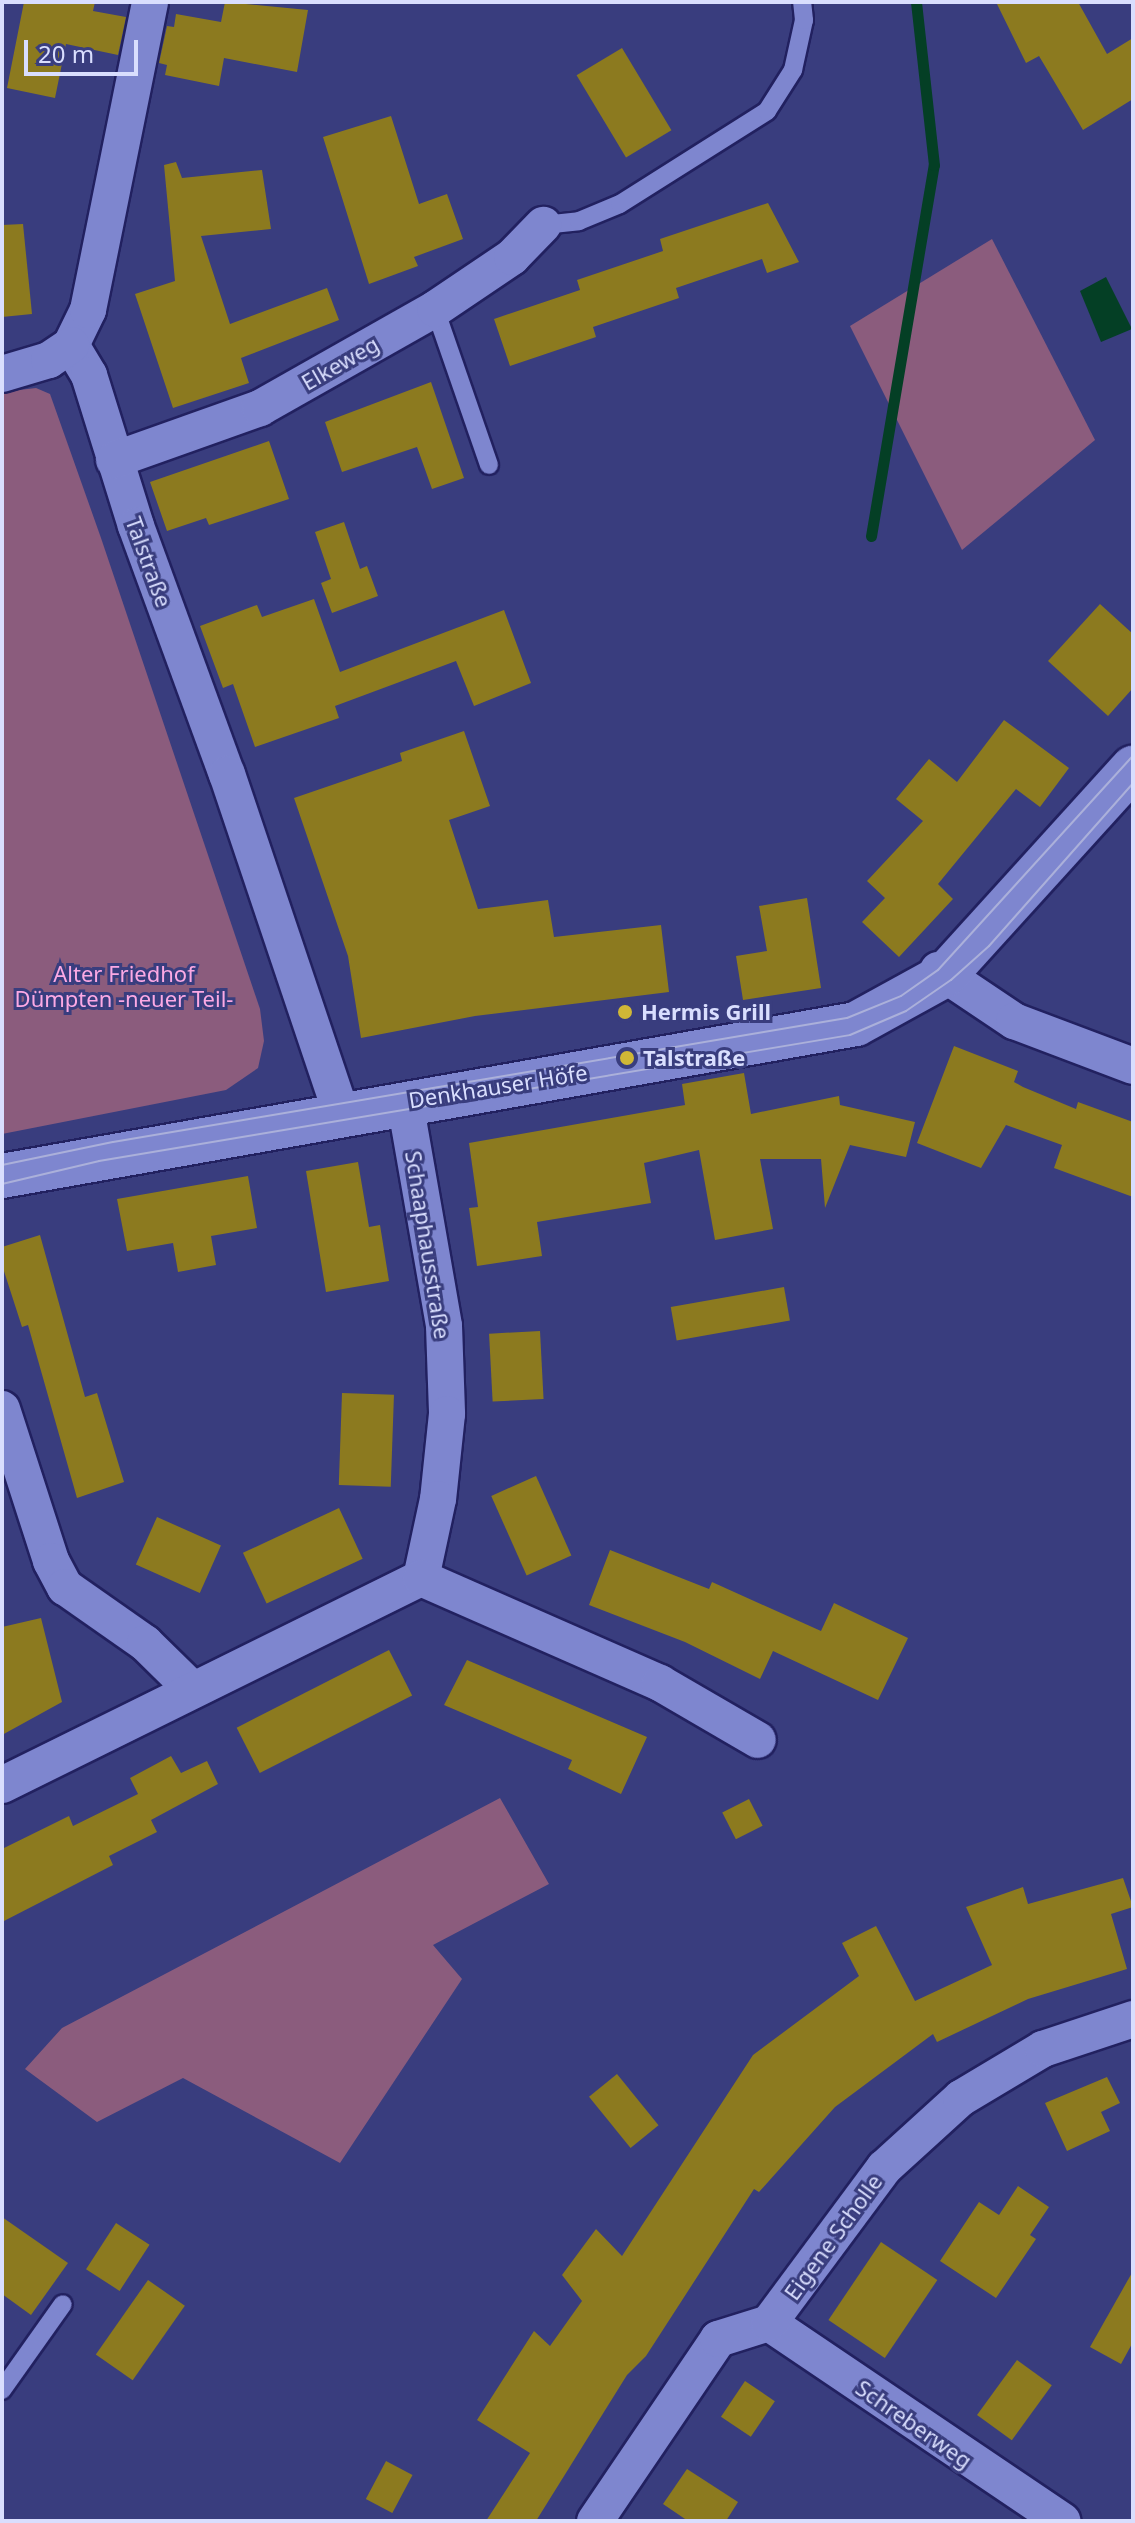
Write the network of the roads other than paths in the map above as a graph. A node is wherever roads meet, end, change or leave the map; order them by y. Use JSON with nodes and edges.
{"nodes":[{"id":1,"x":150,"y":2,"type":"edge"},
{"id":2,"x":802,"y":2,"type":"edge"},
{"id":3,"x":543,"y":225,"type":"joint"},
{"id":4,"x":435,"y":309,"type":"junction"},
{"id":5,"x":71,"y":345,"type":"junction"},
{"id":6,"x":2,"y":374,"type":"edge"},
{"id":7,"x":114,"y":460,"type":"junction"},
{"id":8,"x":489,"y":465,"type":"dead end"},
{"id":9,"x":1133,"y":768,"type":"edge"},
{"id":10,"x":941,"y":973,"type":"junction"},
{"id":11,"x":1133,"y":1066,"type":"edge"},
{"id":12,"x":405,"y":1102,"type":"junction"},
{"id":13,"x":341,"y":1113,"type":"junction"},
{"id":14,"x":2,"y":1176,"type":"edge"},
{"id":15,"x":2,"y":1409,"type":"edge"},
{"id":16,"x":421,"y":1578,"type":"junction"},
{"id":17,"x":191,"y":1688,"type":"junction"},
{"id":18,"x":758,"y":1740,"type":"dead end"},
{"id":19,"x":2,"y":1785,"type":"edge"},
{"id":20,"x":1133,"y":2019,"type":"edge"},
{"id":21,"x":63,"y":2304,"type":"dead end"},
{"id":22,"x":769,"y":2323,"type":"junction"},
{"id":23,"x":2,"y":2390,"type":"edge"},
{"id":24,"x":595,"y":2521,"type":"edge"},
{"id":25,"x":1062,"y":2521,"type":"edge"}],
"edges":[{"from":1,"to":5,"type":"street"},
{"from":2,"to":3,"type":"lane"},
{"from":3,"to":4,"type":"street","name":"Elkeweg"},
{"from":4,"to":7,"type":"street","name":"Elkeweg"},
{"from":4,"to":8,"type":"lane"},
{"from":5,"to":6,"type":"street"},
{"from":5,"to":7,"type":"street","name":"Talstraße"},
{"from":7,"to":13,"type":"street","name":"Talstraße"},
{"from":9,"to":10,"type":"street","name":"Denkhauser Höfe"},
{"from":10,"to":11,"type":"street"},
{"from":10,"to":12,"type":"street","name":"Denkhauser Höfe"},
{"from":12,"to":13,"type":"street","name":"Denkhauser Höfe"},
{"from":12,"to":16,"type":"street","name":"Schaaphausstraße"},
{"from":13,"to":14,"type":"street","name":"Denkhauser Höfe"},
{"from":15,"to":17,"type":"street"},
{"from":16,"to":17,"type":"street"},
{"from":16,"to":18,"type":"street"},
{"from":17,"to":19,"type":"street"},
{"from":20,"to":22,"type":"street","name":"Eigene Scholle"},
{"from":21,"to":23,"type":"lane"},
{"from":22,"to":24,"type":"street","name":"Eigene Scholle"},
{"from":22,"to":25,"type":"street","name":"Schreberweg"}]}
